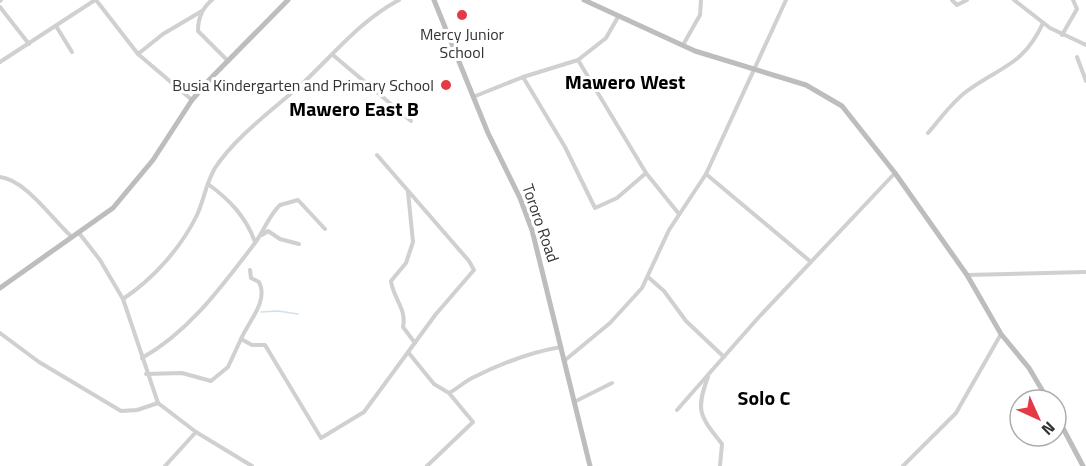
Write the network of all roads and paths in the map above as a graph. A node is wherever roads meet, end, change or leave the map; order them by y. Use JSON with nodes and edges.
{"nodes":[{"id":1,"x":95,"y":0,"type":"edge"},
{"id":2,"x":212,"y":0,"type":"edge"},
{"id":3,"x":288,"y":0,"type":"edge"},
{"id":4,"x":399,"y":0,"type":"edge"},
{"id":5,"x":434,"y":0,"type":"edge"},
{"id":6,"x":584,"y":0,"type":"edge"},
{"id":7,"x":701,"y":0,"type":"edge"},
{"id":8,"x":786,"y":0,"type":"edge"},
{"id":9,"x":952,"y":0,"type":"edge"},
{"id":10,"x":967,"y":0,"type":"edge"},
{"id":11,"x":1014,"y":0,"type":"edge"},
{"id":12,"x":1073,"y":0,"type":"edge"},
{"id":13,"x":0,"y":7,"type":"edge"},
{"id":14,"x":203,"y":10,"type":"junction"},
{"id":15,"x":618,"y":17,"type":"junction"},
{"id":16,"x":1043,"y":24,"type":"junction"},
{"id":17,"x":56,"y":27,"type":"junction"},
{"id":18,"x":1062,"y":35,"type":"junction"},
{"id":19,"x":29,"y":44,"type":"junction"},
{"id":20,"x":1086,"y":45,"type":"edge"},
{"id":21,"x":683,"y":46,"type":"junction"},
{"id":22,"x":72,"y":52,"type":"dead end"},
{"id":23,"x":138,"y":54,"type":"junction"},
{"id":24,"x":333,"y":55,"type":"junction"},
{"id":25,"x":1077,"y":57,"type":"dead end"},
{"id":26,"x":579,"y":60,"type":"junction"},
{"id":27,"x":0,"y":62,"type":"edge"},
{"id":28,"x":228,"y":62,"type":"junction"},
{"id":29,"x":755,"y":68,"type":"junction"},
{"id":30,"x":523,"y":77,"type":"junction"},
{"id":31,"x":1086,"y":81,"type":"edge"},
{"id":32,"x":473,"y":97,"type":"junction"},
{"id":33,"x":192,"y":100,"type":"junction"},
{"id":34,"x":411,"y":121,"type":"dead end"},
{"id":35,"x":928,"y":133,"type":"dead end"},
{"id":36,"x":377,"y":155,"type":"dead end"},
{"id":37,"x":646,"y":173,"type":"junction"},
{"id":38,"x":894,"y":173,"type":"junction"},
{"id":39,"x":706,"y":174,"type":"junction"},
{"id":40,"x":0,"y":177,"type":"edge"},
{"id":41,"x":208,"y":184,"type":"junction"},
{"id":42,"x":407,"y":191,"type":"junction"},
{"id":43,"x":679,"y":214,"type":"junction"},
{"id":44,"x":325,"y":229,"type":"dead end"},
{"id":45,"x":79,"y":233,"type":"junction"},
{"id":46,"x":72,"y":237,"type":"junction"},
{"id":47,"x":255,"y":243,"type":"junction"},
{"id":48,"x":299,"y":244,"type":"dead end"},
{"id":49,"x":811,"y":262,"type":"junction"},
{"id":50,"x":250,"y":270,"type":"dead end"},
{"id":51,"x":1086,"y":272,"type":"edge"},
{"id":52,"x":967,"y":275,"type":"junction"},
{"id":53,"x":648,"y":277,"type":"junction"},
{"id":54,"x":0,"y":288,"type":"edge"},
{"id":55,"x":123,"y":299,"type":"junction"},
{"id":56,"x":0,"y":333,"type":"edge"},
{"id":57,"x":1001,"y":334,"type":"junction"},
{"id":58,"x":241,"y":339,"type":"junction"},
{"id":59,"x":416,"y":343,"type":"junction"},
{"id":60,"x":561,"y":347,"type":"junction"},
{"id":61,"x":408,"y":352,"type":"junction"},
{"id":62,"x":724,"y":357,"type":"junction"},
{"id":63,"x":142,"y":358,"type":"junction"},
{"id":64,"x":564,"y":361,"type":"junction"},
{"id":65,"x":709,"y":373,"type":"junction"},
{"id":66,"x":146,"y":374,"type":"junction"},
{"id":67,"x":612,"y":383,"type":"dead end"},
{"id":68,"x":1041,"y":388,"type":"edge"},
{"id":69,"x":449,"y":393,"type":"junction"},
{"id":70,"x":573,"y":402,"type":"junction"},
{"id":71,"x":158,"y":403,"type":"junction"},
{"id":72,"x":677,"y":410,"type":"dead end"},
{"id":73,"x":196,"y":432,"type":"junction"},
{"id":74,"x":1068,"y":438,"type":"edge"},
{"id":75,"x":165,"y":466,"type":"edge"},
{"id":76,"x":252,"y":466,"type":"edge"},
{"id":77,"x":428,"y":466,"type":"edge"},
{"id":78,"x":590,"y":466,"type":"edge"},
{"id":79,"x":720,"y":466,"type":"edge"},
{"id":80,"x":903,"y":466,"type":"edge"},
{"id":81,"x":1083,"y":466,"type":"edge"}],
"edges":[{"from":1,"to":17,"type":"street"},
{"from":1,"to":23,"type":"street"},
{"from":2,"to":14,"type":"street"},
{"from":3,"to":28,"type":"main road"},
{"from":4,"to":24,"type":"street"},
{"from":5,"to":32,"type":"main road","name":"Tororo Road"},
{"from":6,"to":15,"type":"main road"},
{"from":7,"to":21,"type":"street"},
{"from":8,"to":29,"type":"street"},
{"from":9,"to":10,"type":"street"},
{"from":11,"to":16,"type":"street"},
{"from":12,"to":18,"type":"street"},
{"from":13,"to":19,"type":"street"},
{"from":14,"to":23,"type":"street"},
{"from":14,"to":28,"type":"street"},
{"from":15,"to":21,"type":"main road"},
{"from":15,"to":26,"type":"street"},
{"from":16,"to":18,"type":"street"},
{"from":16,"to":35,"type":"street"},
{"from":17,"to":19,"type":"street"},
{"from":17,"to":22,"type":"street"},
{"from":18,"to":20,"type":"street"},
{"from":19,"to":27,"type":"street"},
{"from":21,"to":29,"type":"main road"},
{"from":23,"to":33,"type":"street"},
{"from":24,"to":34,"type":"street"},
{"from":24,"to":41,"type":"street"},
{"from":25,"to":31,"type":"street"},
{"from":26,"to":30,"type":"street"},
{"from":26,"to":37,"type":"street"},
{"from":28,"to":33,"type":"main road"},
{"from":29,"to":38,"type":"main road"},
{"from":29,"to":39,"type":"street"},
{"from":30,"to":32,"type":"street"},
{"from":30,"to":37,"type":"street"},
{"from":32,"to":60,"type":"main road","name":"Tororo Road"},
{"from":33,"to":45,"type":"main road"},
{"from":36,"to":42,"type":"street"},
{"from":37,"to":43,"type":"street"},
{"from":38,"to":49,"type":"street"},
{"from":38,"to":52,"type":"main road"},
{"from":39,"to":43,"type":"street"},
{"from":39,"to":49,"type":"street"},
{"from":40,"to":46,"type":"street"},
{"from":41,"to":47,"type":"street"},
{"from":41,"to":55,"type":"street"},
{"from":42,"to":59,"type":"street"},
{"from":42,"to":59,"type":"street"},
{"from":43,"to":53,"type":"street"},
{"from":44,"to":47,"type":"street"},
{"from":45,"to":46,"type":"main road"},
{"from":45,"to":55,"type":"street"},
{"from":46,"to":54,"type":"main road"},
{"from":47,"to":48,"type":"street"},
{"from":47,"to":63,"type":"street"},
{"from":49,"to":62,"type":"street"},
{"from":50,"to":58,"type":"street"},
{"from":51,"to":52,"type":"street"},
{"from":52,"to":57,"type":"main road"},
{"from":53,"to":62,"type":"street"},
{"from":53,"to":64,"type":"street"},
{"from":55,"to":63,"type":"street"},
{"from":56,"to":71,"type":"street"},
{"from":57,"to":68,"type":"main road"},
{"from":57,"to":80,"type":"street"},
{"from":58,"to":61,"type":"street"},
{"from":58,"to":66,"type":"street"},
{"from":59,"to":61,"type":"street"},
{"from":60,"to":64,"type":"main road","name":"Tororo Road"},
{"from":60,"to":69,"type":"street"},
{"from":61,"to":69,"type":"street"},
{"from":62,"to":65,"type":"street"},
{"from":63,"to":66,"type":"street"},
{"from":64,"to":70,"type":"main road","name":"Tororo Road"},
{"from":65,"to":72,"type":"street"},
{"from":65,"to":79,"type":"street"},
{"from":66,"to":71,"type":"street"},
{"from":67,"to":70,"type":"street"},
{"from":69,"to":77,"type":"street"},
{"from":70,"to":78,"type":"main road","name":"Tororo Road"},
{"from":71,"to":73,"type":"street"},
{"from":73,"to":75,"type":"street"},
{"from":73,"to":76,"type":"street"},
{"from":74,"to":81,"type":"main road"}]}
